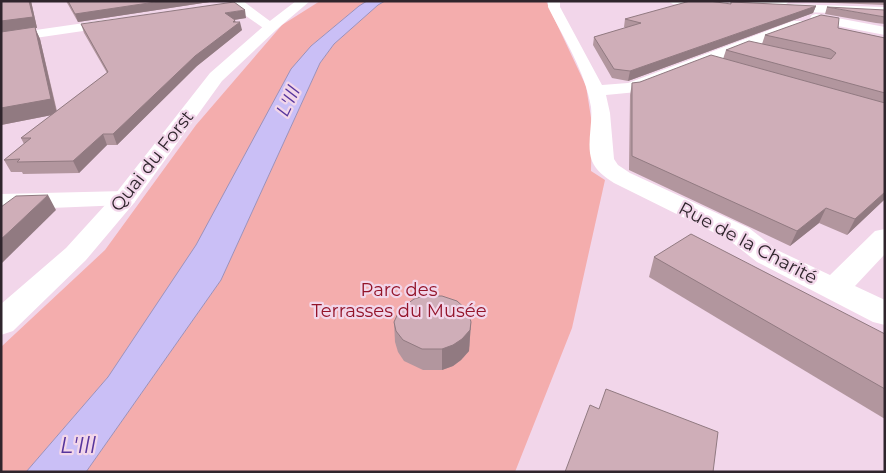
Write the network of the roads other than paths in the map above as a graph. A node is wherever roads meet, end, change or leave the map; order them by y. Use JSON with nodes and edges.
{"nodes":[{"id":1,"x":554,"y":1,"type":"edge"},
{"id":2,"x":674,"y":1,"type":"edge"},
{"id":3,"x":732,"y":1,"type":"edge"},
{"id":4,"x":792,"y":1,"type":"edge"},
{"id":5,"x":780,"y":2,"type":"edge"},
{"id":6,"x":237,"y":6,"type":"edge"},
{"id":7,"x":296,"y":7,"type":"edge"},
{"id":8,"x":809,"y":9,"type":"edge"},
{"id":9,"x":885,"y":11,"type":"edge"},
{"id":10,"x":129,"y":20,"type":"edge"},
{"id":11,"x":271,"y":27,"type":"junction"},
{"id":12,"x":885,"y":31,"type":"edge"},
{"id":13,"x":1,"y":39,"type":"edge"},
{"id":14,"x":596,"y":91,"type":"junction"},
{"id":15,"x":125,"y":198,"type":"junction"},
{"id":16,"x":1,"y":202,"type":"edge"},
{"id":17,"x":885,"y":237,"type":"edge"},
{"id":18,"x":834,"y":289,"type":"junction"},
{"id":19,"x":885,"y":314,"type":"edge"},
{"id":20,"x":1,"y":323,"type":"edge"}],
"edges":[{"from":1,"to":14,"type":"street"},
{"from":2,"to":8,"type":"street"},
{"from":3,"to":5,"type":"street"},
{"from":4,"to":8,"type":"street"},
{"from":5,"to":8,"type":"street"},
{"from":6,"to":7,"type":"street"},
{"from":6,"to":11,"type":"street"},
{"from":7,"to":11,"type":"street","name":"Quai du Forst"},
{"from":8,"to":9,"type":"street"},
{"from":8,"to":12,"type":"street"},
{"from":8,"to":14,"type":"street"},
{"from":10,"to":13,"type":"street"},
{"from":11,"to":15,"type":"street","name":"Quai du Forst"},
{"from":14,"to":18,"type":"street","name":"Rue de la Charité"},
{"from":15,"to":16,"type":"street"},
{"from":15,"to":20,"type":"street","name":"Quai du Forst"},
{"from":17,"to":18,"type":"street"},
{"from":18,"to":19,"type":"street","name":"Rue de la Charité"}]}
